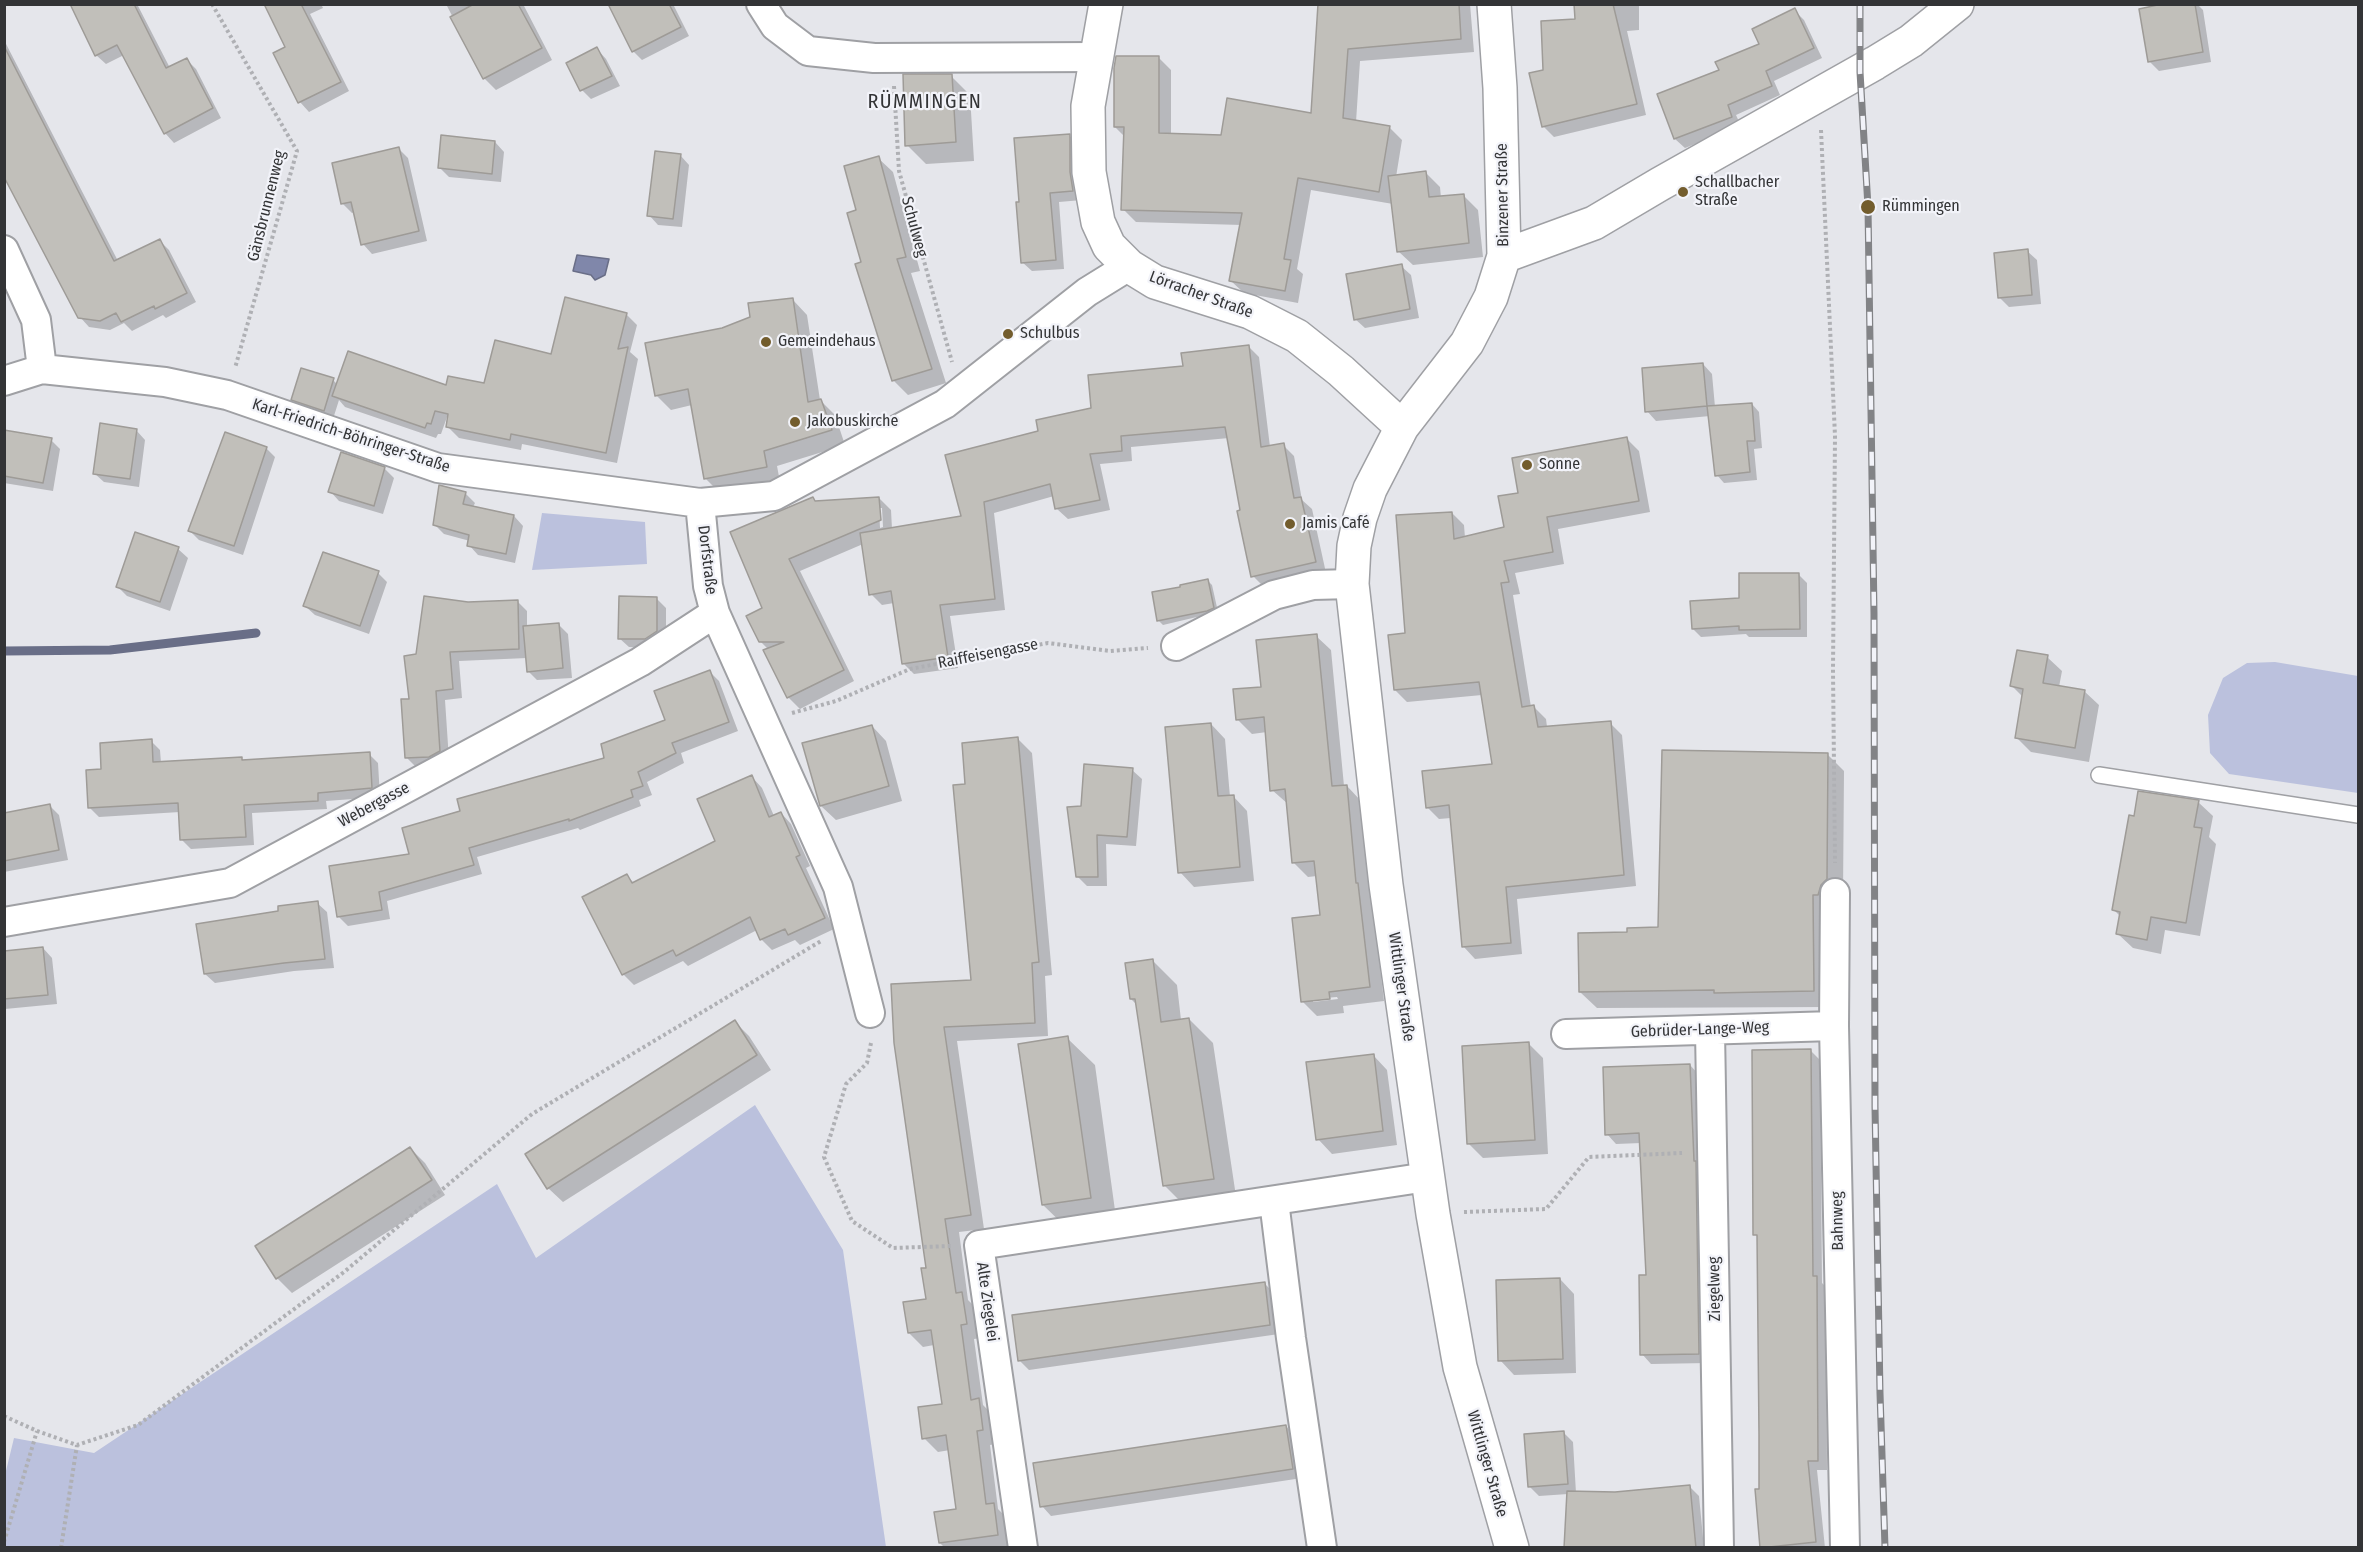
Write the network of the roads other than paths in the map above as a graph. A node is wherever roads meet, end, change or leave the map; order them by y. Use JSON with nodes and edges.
{"nodes":[{"id":1,"x":761,"y":4,"type":"edge"},
{"id":2,"x":1106,"y":4,"type":"edge"},
{"id":3,"x":1494,"y":4,"type":"edge"},
{"id":4,"x":1957,"y":4,"type":"edge"},
{"id":5,"x":1096,"y":57,"type":"junction"},
{"id":6,"x":4,"y":250,"type":"edge"},
{"id":7,"x":1504,"y":256,"type":"junction"},
{"id":8,"x":1129,"y":266,"type":"junction"},
{"id":9,"x":42,"y":369,"type":"junction"},
{"id":10,"x":4,"y":381,"type":"edge"},
{"id":11,"x":1402,"y":428,"type":"junction"},
{"id":12,"x":700,"y":503,"type":"junction"},
{"id":13,"x":1352,"y":584,"type":"junction"},
{"id":14,"x":715,"y":613,"type":"junction"},
{"id":15,"x":1176,"y":646,"type":"road end"},
{"id":16,"x":2099,"y":775,"type":"dead end"},
{"id":17,"x":2358,"y":815,"type":"edge"},
{"id":18,"x":1835,"y":894,"type":"road end"},
{"id":19,"x":4,"y":922,"type":"edge"},
{"id":20,"x":870,"y":1013,"type":"road end"},
{"id":21,"x":1834,"y":1026,"type":"junction"},
{"id":22,"x":1710,"y":1031,"type":"junction"},
{"id":23,"x":1566,"y":1034,"type":"dead end"},
{"id":24,"x":1427,"y":1177,"type":"junction"},
{"id":25,"x":1274,"y":1201,"type":"junction"},
{"id":26,"x":1023,"y":1548,"type":"edge"},
{"id":27,"x":1322,"y":1548,"type":"edge"},
{"id":28,"x":1512,"y":1548,"type":"edge"},
{"id":29,"x":1719,"y":1548,"type":"edge"},
{"id":30,"x":1845,"y":1548,"type":"edge"}],
"edges":[{"from":1,"to":5,"type":"street"},
{"from":2,"to":5,"type":"main road","name":"Lörracher Straße"},
{"from":3,"to":7,"type":"main road","name":"Binzener Straße"},
{"from":4,"to":7,"type":"main road"},
{"from":5,"to":8,"type":"main road","name":"Lörracher Straße"},
{"from":6,"to":9,"type":"street"},
{"from":7,"to":11,"type":"main road","name":"Binzener Straße"},
{"from":8,"to":11,"type":"main road","name":"Lörracher Straße"},
{"from":8,"to":12,"type":"street","name":"Dorfstraße"},
{"from":9,"to":10,"type":"street","name":"Karl-Friedrich-Böhringer-Straße"},
{"from":9,"to":12,"type":"street","name":"Karl-Friedrich-Böhringer-Straße"},
{"from":11,"to":13,"type":"main road","name":"Wittlinger Straße"},
{"from":12,"to":14,"type":"street","name":"Dorfstraße"},
{"from":13,"to":15,"type":"street"},
{"from":13,"to":24,"type":"main road","name":"Wittlinger Straße"},
{"from":14,"to":19,"type":"street","name":"Webergasse"},
{"from":14,"to":20,"type":"street","name":"Dorfstraße"},
{"from":16,"to":17,"type":"lane"},
{"from":18,"to":21,"type":"street","name":"Bahnweg"},
{"from":21,"to":22,"type":"street","name":"Gebrüder-Lange-Weg"},
{"from":21,"to":30,"type":"street","name":"Bahnweg"},
{"from":22,"to":23,"type":"street","name":"Gebrüder-Lange-Weg"},
{"from":22,"to":29,"type":"street","name":"Ziegelweg"},
{"from":24,"to":25,"type":"street","name":"Alte Ziegelei"},
{"from":24,"to":28,"type":"main road","name":"Wittlinger Straße"},
{"from":25,"to":26,"type":"street","name":"Alte Ziegelei"},
{"from":25,"to":27,"type":"street"}]}
